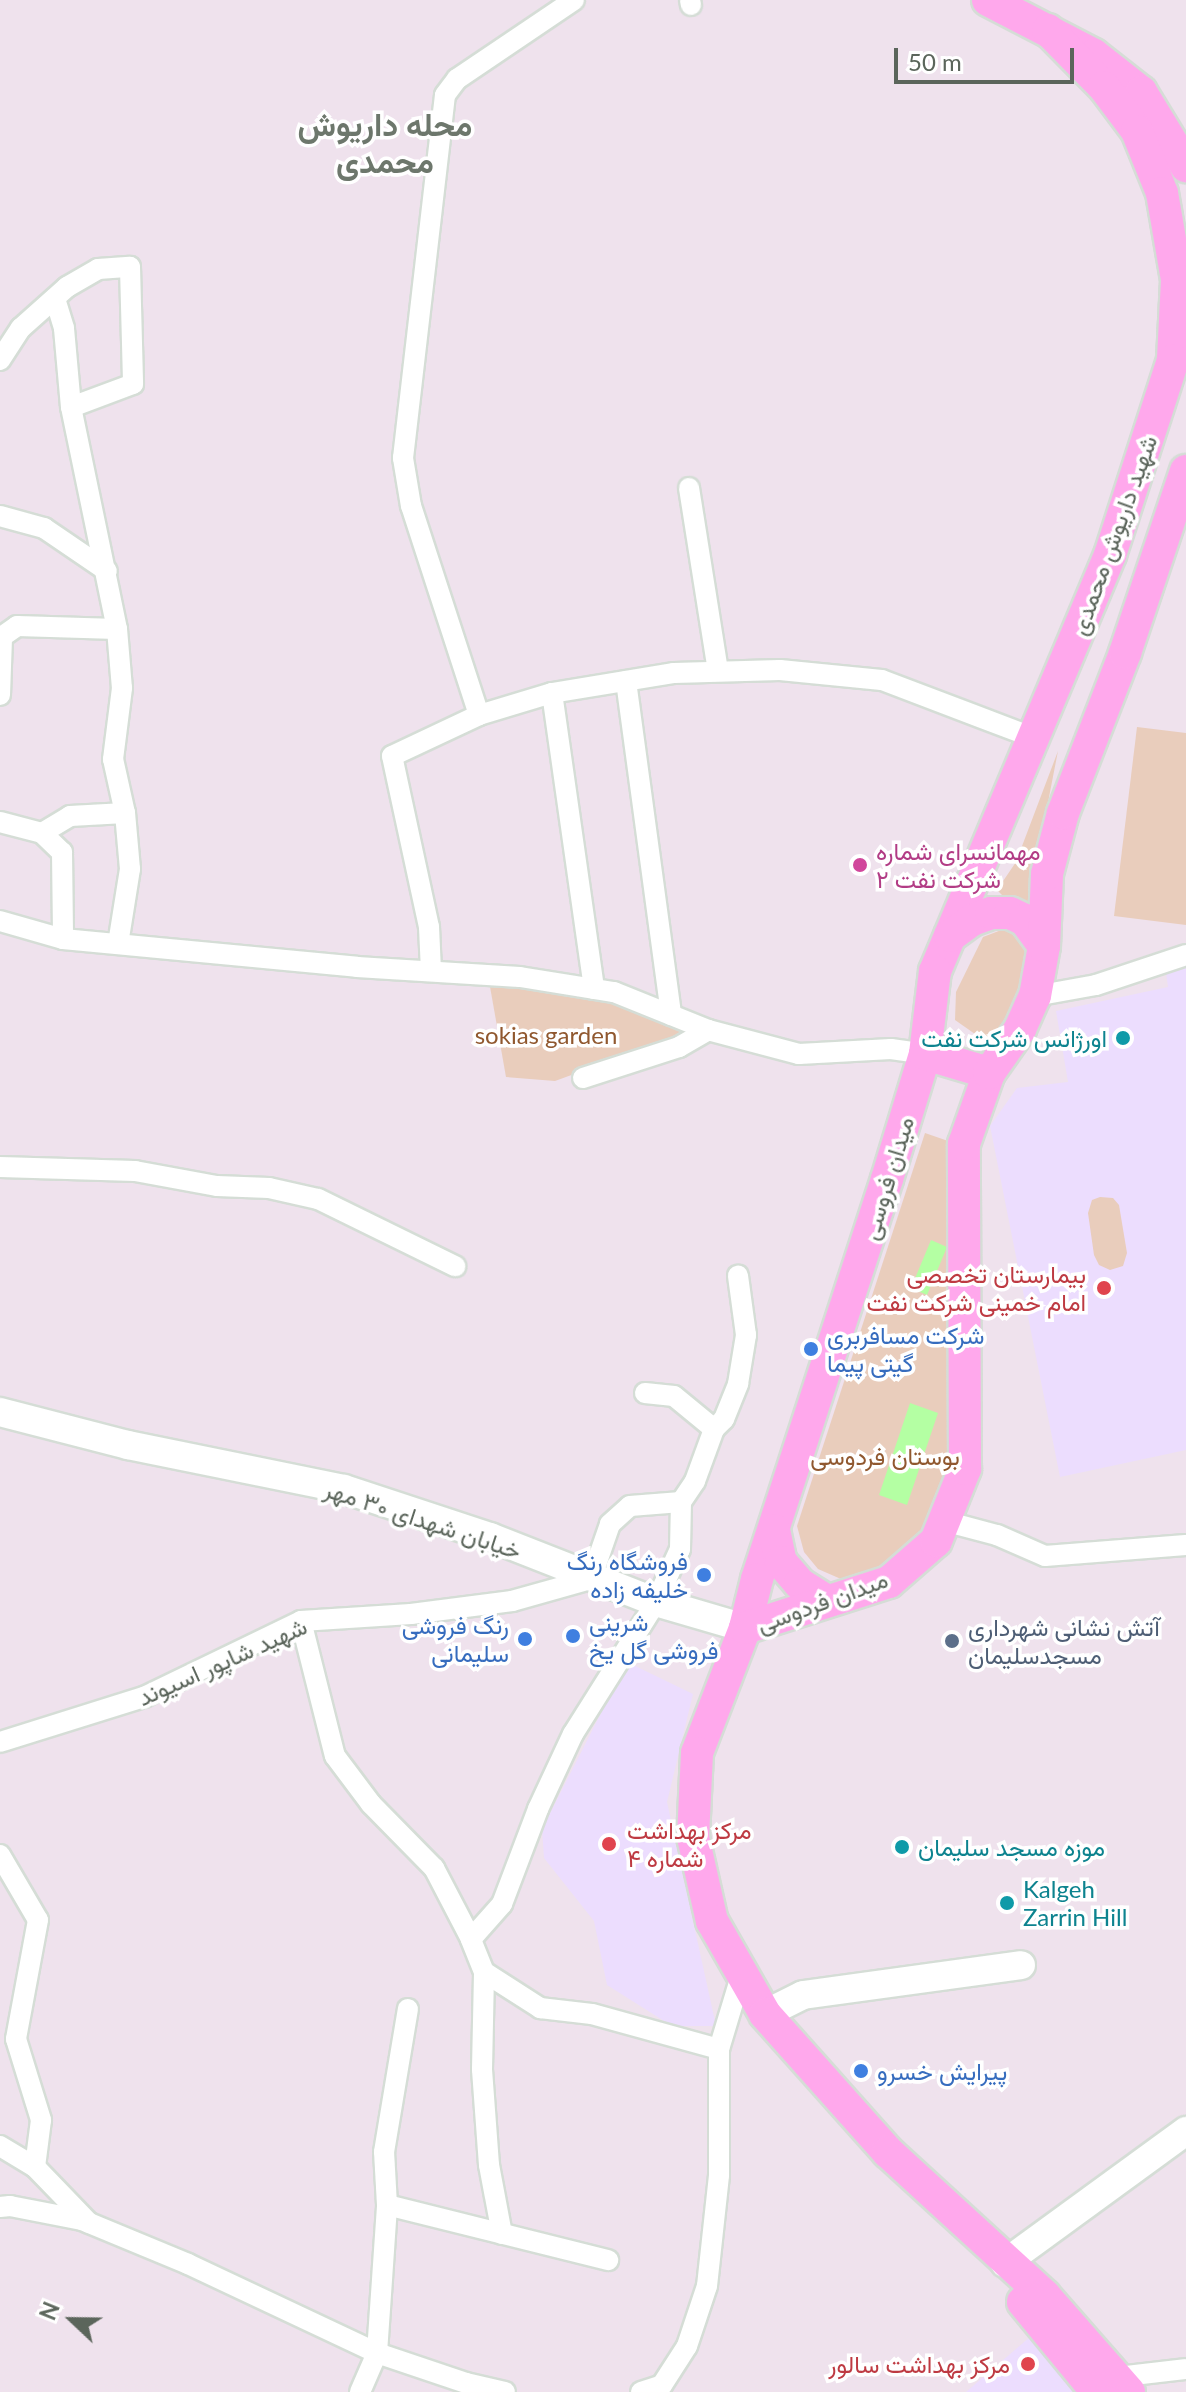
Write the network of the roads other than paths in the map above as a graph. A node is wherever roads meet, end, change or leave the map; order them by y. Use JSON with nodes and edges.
{"nodes":[{"id":1,"x":574,"y":0,"type":"edge"},
{"id":2,"x":1002,"y":3,"type":"edge"},
{"id":3,"x":1048,"y":30,"type":"junction"},
{"id":4,"x":1186,"y":166,"type":"edge"},
{"id":5,"x":55,"y":298,"type":"junction"},
{"id":6,"x":0,"y":360,"type":"edge"},
{"id":7,"x":71,"y":407,"type":"junction"},
{"id":8,"x":1186,"y":471,"type":"edge"},
{"id":9,"x":689,"y":488,"type":"dead end"},
{"id":10,"x":0,"y":516,"type":"edge"},
{"id":11,"x":107,"y":571,"type":"junction"},
{"id":12,"x":117,"y":629,"type":"junction"},
{"id":13,"x":1,"y":639,"type":"edge"},
{"id":14,"x":718,"y":671,"type":"junction"},
{"id":15,"x":626,"y":681,"type":"junction"},
{"id":16,"x":552,"y":693,"type":"junction"},
{"id":17,"x":0,"y":695,"type":"edge"},
{"id":18,"x":479,"y":715,"type":"junction"},
{"id":19,"x":1035,"y":738,"type":"junction"},
{"id":20,"x":125,"y":813,"type":"junction"},
{"id":21,"x":0,"y":822,"type":"edge"},
{"id":22,"x":42,"y":833,"type":"junction"},
{"id":23,"x":0,"y":921,"type":"edge"},
{"id":24,"x":950,"y":936,"type":"junction"},
{"id":25,"x":63,"y":939,"type":"junction"},
{"id":26,"x":118,"y":944,"type":"junction"},
{"id":27,"x":1044,"y":946,"type":"junction"},
{"id":28,"x":1186,"y":955,"type":"edge"},
{"id":29,"x":431,"y":971,"type":"junction"},
{"id":30,"x":594,"y":989,"type":"junction"},
{"id":31,"x":1035,"y":996,"type":"junction"},
{"id":32,"x":671,"y":1015,"type":"junction"},
{"id":33,"x":708,"y":1030,"type":"junction"},
{"id":34,"x":925,"y":1054,"type":"junction"},
{"id":35,"x":989,"y":1073,"type":"junction"},
{"id":36,"x":583,"y":1078,"type":"dead end"},
{"id":37,"x":0,"y":1167,"type":"edge"},
{"id":38,"x":455,"y":1266,"type":"dead end"},
{"id":39,"x":738,"y":1276,"type":"dead end"},
{"id":40,"x":645,"y":1393,"type":"dead end"},
{"id":41,"x":0,"y":1412,"type":"edge"},
{"id":42,"x":714,"y":1429,"type":"junction"},
{"id":43,"x":681,"y":1502,"type":"junction"},
{"id":44,"x":944,"y":1521,"type":"junction"},
{"id":45,"x":774,"y":1530,"type":"junction"},
{"id":46,"x":1186,"y":1545,"type":"edge"},
{"id":47,"x":591,"y":1579,"type":"junction"},
{"id":48,"x":827,"y":1601,"type":"junction"},
{"id":49,"x":656,"y":1602,"type":"junction"},
{"id":50,"x":301,"y":1621,"type":"junction"},
{"id":51,"x":745,"y":1628,"type":"junction"},
{"id":52,"x":0,"y":1742,"type":"edge"},
{"id":53,"x":0,"y":1855,"type":"edge"},
{"id":54,"x":471,"y":1939,"type":"junction"},
{"id":55,"x":1021,"y":1965,"type":"dead end"},
{"id":56,"x":484,"y":1972,"type":"junction"},
{"id":57,"x":742,"y":1973,"type":"junction"},
{"id":58,"x":408,"y":2009,"type":"dead end"},
{"id":59,"x":765,"y":2014,"type":"junction"},
{"id":60,"x":719,"y":2049,"type":"junction"},
{"id":61,"x":1186,"y":2131,"type":"edge"},
{"id":62,"x":0,"y":2146,"type":"edge"},
{"id":63,"x":35,"y":2167,"type":"junction"},
{"id":64,"x":387,"y":2205,"type":"junction"},
{"id":65,"x":0,"y":2207,"type":"edge"},
{"id":66,"x":89,"y":2223,"type":"junction"},
{"id":67,"x":502,"y":2234,"type":"junction"},
{"id":68,"x":608,"y":2260,"type":"dead end"},
{"id":69,"x":1005,"y":2263,"type":"junction"},
{"id":70,"x":377,"y":2353,"type":"junction"},
{"id":71,"x":1186,"y":2369,"type":"edge"},
{"id":72,"x":1114,"y":2387,"type":"edge"},
{"id":73,"x":670,"y":2388,"type":"edge"},
{"id":74,"x":360,"y":2392,"type":"edge"},
{"id":75,"x":505,"y":2392,"type":"edge"},
{"id":76,"x":641,"y":2392,"type":"edge"}],
"edges":[{"from":1,"to":18,"type":"street"},
{"from":2,"to":3,"type":"main road","name":"شهید داریوش محمدی"},
{"from":3,"to":4,"type":"main road","name":"شهید داریوش محمدی"},
{"from":3,"to":19,"type":"main road","name":"شهید داریوش محمدی"},
{"from":5,"to":6,"type":"street"},
{"from":5,"to":7,"type":"street"},
{"from":5,"to":7,"type":"street"},
{"from":7,"to":11,"type":"street"},
{"from":8,"to":27,"type":"main road","name":"شهید داریوش محمدی"},
{"from":9,"to":14,"type":"street"},
{"from":10,"to":11,"type":"street"},
{"from":11,"to":12,"type":"street"},
{"from":12,"to":13,"type":"street"},
{"from":12,"to":20,"type":"street"},
{"from":13,"to":17,"type":"street"},
{"from":14,"to":15,"type":"street"},
{"from":14,"to":19,"type":"street"},
{"from":15,"to":16,"type":"street"},
{"from":15,"to":32,"type":"street"},
{"from":16,"to":18,"type":"street"},
{"from":16,"to":30,"type":"street"},
{"from":18,"to":29,"type":"street"},
{"from":19,"to":24,"type":"main road","name":"شهید داریوش محمدی"},
{"from":20,"to":22,"type":"street"},
{"from":20,"to":26,"type":"street"},
{"from":21,"to":22,"type":"street"},
{"from":22,"to":25,"type":"street"},
{"from":23,"to":25,"type":"street"},
{"from":24,"to":27,"type":"main road"},
{"from":24,"to":34,"type":"main road","name":"شهید داریوش محمدی"},
{"from":25,"to":26,"type":"street"},
{"from":26,"to":29,"type":"street"},
{"from":27,"to":31,"type":"main road","name":"شهید داریوش محمدی"},
{"from":28,"to":31,"type":"street"},
{"from":29,"to":30,"type":"street"},
{"from":30,"to":32,"type":"street"},
{"from":31,"to":35,"type":"main road","name":"شهید داریوش محمدی"},
{"from":32,"to":33,"type":"street"},
{"from":33,"to":34,"type":"street"},
{"from":33,"to":36,"type":"street"},
{"from":34,"to":35,"type":"main road"},
{"from":34,"to":45,"type":"main road","name":"میدان فروسی"},
{"from":35,"to":44,"type":"main road","name":"میدان فردوسی"},
{"from":37,"to":38,"type":"street"},
{"from":39,"to":42,"type":"street"},
{"from":40,"to":42,"type":"street"},
{"from":41,"to":47,"type":"main road","name":"خیابان شهدای ۳۰ مهر"},
{"from":42,"to":43,"type":"street"},
{"from":43,"to":47,"type":"street"},
{"from":43,"to":49,"type":"street"},
{"from":44,"to":46,"type":"street"},
{"from":44,"to":48,"type":"main road","name":"میدان فردوسی"},
{"from":45,"to":48,"type":"main road"},
{"from":45,"to":51,"type":"main road","name":"میدان فروسی"},
{"from":47,"to":49,"type":"main road","name":"خیابان شهدای ۳۰ مهر"},
{"from":47,"to":50,"type":"street","name":"شهید شاپور اسیوند"},
{"from":48,"to":51,"type":"main road","name":"میدان فردوسی"},
{"from":49,"to":51,"type":"main road","name":"خیابان شهدای ۳۰ مهر"},
{"from":49,"to":54,"type":"street"},
{"from":50,"to":52,"type":"street","name":"شهید شاپور اسیوند"},
{"from":50,"to":54,"type":"street"},
{"from":51,"to":57,"type":"main road","name":"میدان فروسی"},
{"from":53,"to":63,"type":"street"},
{"from":54,"to":56,"type":"street"},
{"from":55,"to":59,"type":"main road"},
{"from":56,"to":60,"type":"street"},
{"from":56,"to":67,"type":"street"},
{"from":57,"to":59,"type":"main road","name":"میدان فروسی"},
{"from":57,"to":60,"type":"street"},
{"from":58,"to":64,"type":"street"},
{"from":59,"to":69,"type":"main road","name":"میدان فروسی"},
{"from":60,"to":73,"type":"street"},
{"from":61,"to":69,"type":"main road"},
{"from":62,"to":63,"type":"street"},
{"from":63,"to":66,"type":"street"},
{"from":64,"to":67,"type":"street"},
{"from":64,"to":70,"type":"street"},
{"from":65,"to":66,"type":"street"},
{"from":66,"to":70,"type":"street"},
{"from":67,"to":68,"type":"street"},
{"from":69,"to":72,"type":"main road","name":"میدان فروسی"},
{"from":70,"to":74,"type":"street"},
{"from":70,"to":75,"type":"street"},
{"from":71,"to":72,"type":"street"},
{"from":73,"to":76,"type":"street"}]}
